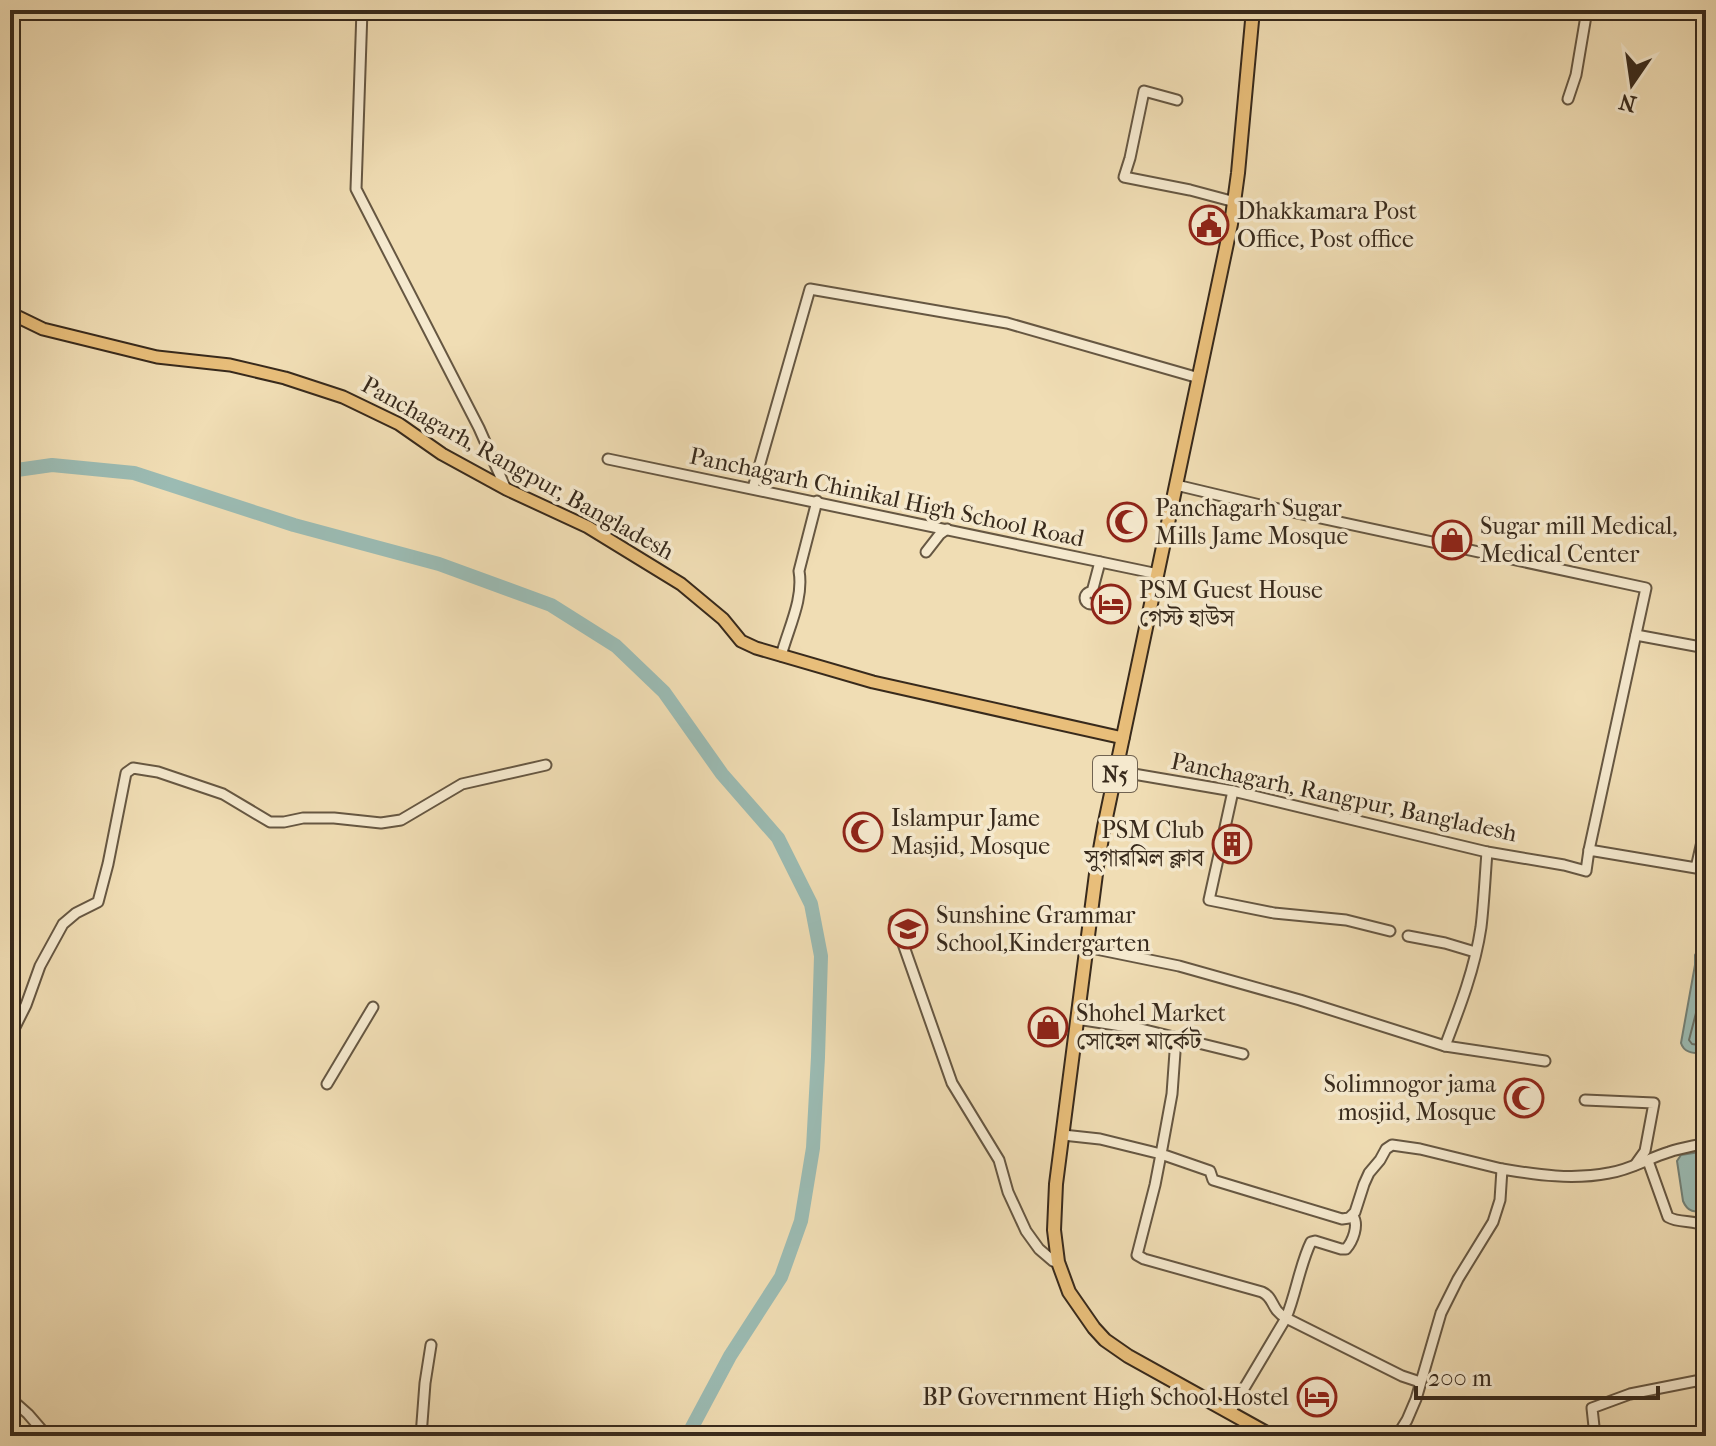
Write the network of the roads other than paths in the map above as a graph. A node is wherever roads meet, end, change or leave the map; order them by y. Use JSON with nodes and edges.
{"nodes":[{"id":1,"x":362,"y":10,"type":"edge"},
{"id":2,"x":1253,"y":10,"type":"edge"},
{"id":3,"x":1587,"y":10,"type":"edge"},
{"id":4,"x":1568,"y":99,"type":"dead end"},
{"id":5,"x":1177,"y":100,"type":"dead end"},
{"id":6,"x":1235,"y":202,"type":"junction"},
{"id":7,"x":10,"y":313,"type":"edge"},
{"id":8,"x":1199,"y":378,"type":"junction"},
{"id":9,"x":608,"y":459,"type":"dead end"},
{"id":10,"x":1176,"y":485,"type":"junction"},
{"id":11,"x":753,"y":488,"type":"junction"},
{"id":12,"x":506,"y":489,"type":"junction"},
{"id":13,"x":817,"y":501,"type":"junction"},
{"id":14,"x":947,"y":529,"type":"junction"},
{"id":15,"x":926,"y":552,"type":"dead end"},
{"id":16,"x":1100,"y":562,"type":"junction"},
{"id":17,"x":1158,"y":574,"type":"junction"},
{"id":18,"x":1092,"y":592,"type":"dead end"},
{"id":19,"x":1636,"y":635,"type":"junction"},
{"id":20,"x":1706,"y":648,"type":"edge"},
{"id":21,"x":781,"y":656,"type":"junction"},
{"id":22,"x":1123,"y":738,"type":"junction"},
{"id":23,"x":546,"y":765,"type":"dead end"},
{"id":24,"x":1116,"y":771,"type":"junction"},
{"id":25,"x":1233,"y":791,"type":"junction"},
{"id":26,"x":1706,"y":824,"type":"edge"},
{"id":27,"x":1589,"y":850,"type":"junction"},
{"id":28,"x":1487,"y":852,"type":"junction"},
{"id":29,"x":895,"y":921,"type":"dead end"},
{"id":30,"x":1390,"y":931,"type":"dead end"},
{"id":31,"x":1408,"y":936,"type":"dead end"},
{"id":32,"x":1086,"y":947,"type":"junction"},
{"id":33,"x":1475,"y":952,"type":"junction"},
{"id":34,"x":373,"y":1007,"type":"dead end"},
{"id":35,"x":1077,"y":1019,"type":"junction"},
{"id":36,"x":10,"y":1037,"type":"edge"},
{"id":37,"x":1176,"y":1038,"type":"junction"},
{"id":38,"x":1445,"y":1046,"type":"junction"},
{"id":39,"x":1243,"y":1054,"type":"dead end"},
{"id":40,"x":1545,"y":1061,"type":"dead end"},
{"id":41,"x":327,"y":1084,"type":"dead end"},
{"id":42,"x":1585,"y":1100,"type":"dead end"},
{"id":43,"x":1063,"y":1135,"type":"junction"},
{"id":44,"x":1706,"y":1143,"type":"edge"},
{"id":45,"x":1161,"y":1154,"type":"junction"},
{"id":46,"x":1648,"y":1161,"type":"junction"},
{"id":47,"x":1635,"y":1165,"type":"junction"},
{"id":48,"x":1502,"y":1169,"type":"junction"},
{"id":49,"x":1353,"y":1216,"type":"junction"},
{"id":50,"x":1706,"y":1227,"type":"edge"},
{"id":51,"x":1058,"y":1262,"type":"junction"},
{"id":52,"x":1286,"y":1318,"type":"junction"},
{"id":53,"x":431,"y":1345,"type":"dead end"},
{"id":54,"x":1706,"y":1379,"type":"edge"},
{"id":55,"x":1420,"y":1382,"type":"junction"},
{"id":56,"x":10,"y":1398,"type":"edge"},
{"id":57,"x":1230,"y":1412,"type":"junction"},
{"id":58,"x":47,"y":1436,"type":"edge"},
{"id":59,"x":421,"y":1436,"type":"edge"},
{"id":60,"x":1272,"y":1436,"type":"edge"},
{"id":61,"x":1397,"y":1436,"type":"edge"},
{"id":62,"x":1595,"y":1436,"type":"edge"}],
"edges":[{"from":1,"to":12,"type":"street"},
{"from":2,"to":6,"type":"highway","number":"N5"},
{"from":3,"to":4,"type":"street"},
{"from":5,"to":6,"type":"street"},
{"from":6,"to":8,"type":"highway","number":"N5"},
{"from":7,"to":12,"type":"main road","name":"Panchagarh, Rangpur, Bangladesh"},
{"from":8,"to":10,"type":"highway","number":"N5"},
{"from":8,"to":11,"type":"street"},
{"from":9,"to":11,"type":"street","name":"Panchagarh Chinikal High School Road"},
{"from":10,"to":17,"type":"highway","number":"N5"},
{"from":10,"to":19,"type":"street"},
{"from":11,"to":13,"type":"street","name":"Panchagarh Chinikal High School Road"},
{"from":12,"to":21,"type":"main road","name":"Panchagarh, Rangpur, Bangladesh"},
{"from":13,"to":14,"type":"street","name":"Panchagarh Chinikal High School Road"},
{"from":13,"to":21,"type":"street"},
{"from":14,"to":15,"type":"street"},
{"from":14,"to":16,"type":"street","name":"Panchagarh Chinikal High School Road"},
{"from":16,"to":17,"type":"street","name":"Panchagarh Chinikal High School Road"},
{"from":16,"to":18,"type":"street"},
{"from":17,"to":22,"type":"highway","number":"N5"},
{"from":19,"to":20,"type":"street"},
{"from":19,"to":27,"type":"street"},
{"from":21,"to":22,"type":"main road","name":"Panchagarh, Rangpur, Bangladesh"},
{"from":22,"to":24,"type":"highway","number":"N5"},
{"from":23,"to":36,"type":"street"},
{"from":24,"to":25,"type":"street","name":"Panchagarh, Rangpur, Bangladesh"},
{"from":24,"to":32,"type":"highway","number":"N5"},
{"from":25,"to":28,"type":"street","name":"Panchagarh, Rangpur, Bangladesh"},
{"from":25,"to":30,"type":"street"},
{"from":26,"to":27,"type":"street"},
{"from":27,"to":28,"type":"street","name":"Panchagarh, Rangpur, Bangladesh"},
{"from":28,"to":33,"type":"street"},
{"from":29,"to":51,"type":"street"},
{"from":31,"to":33,"type":"street"},
{"from":32,"to":35,"type":"highway","number":"N5"},
{"from":32,"to":38,"type":"street"},
{"from":33,"to":38,"type":"street"},
{"from":34,"to":41,"type":"street"},
{"from":35,"to":37,"type":"street"},
{"from":35,"to":43,"type":"highway","number":"N5"},
{"from":37,"to":39,"type":"street"},
{"from":37,"to":45,"type":"street"},
{"from":38,"to":40,"type":"street"},
{"from":42,"to":47,"type":"street"},
{"from":43,"to":45,"type":"street"},
{"from":43,"to":51,"type":"highway","number":"N5"},
{"from":44,"to":46,"type":"street"},
{"from":45,"to":49,"type":"street"},
{"from":45,"to":52,"type":"street"},
{"from":46,"to":47,"type":"street"},
{"from":46,"to":50,"type":"street"},
{"from":47,"to":48,"type":"street"},
{"from":48,"to":49,"type":"street"},
{"from":48,"to":55,"type":"street"},
{"from":49,"to":52,"type":"street"},
{"from":51,"to":57,"type":"highway","number":"N5"},
{"from":52,"to":55,"type":"street"},
{"from":52,"to":57,"type":"street"},
{"from":53,"to":59,"type":"street"},
{"from":54,"to":62,"type":"street"},
{"from":55,"to":61,"type":"street"},
{"from":56,"to":58,"type":"street"},
{"from":57,"to":60,"type":"highway","number":"N5"}]}
